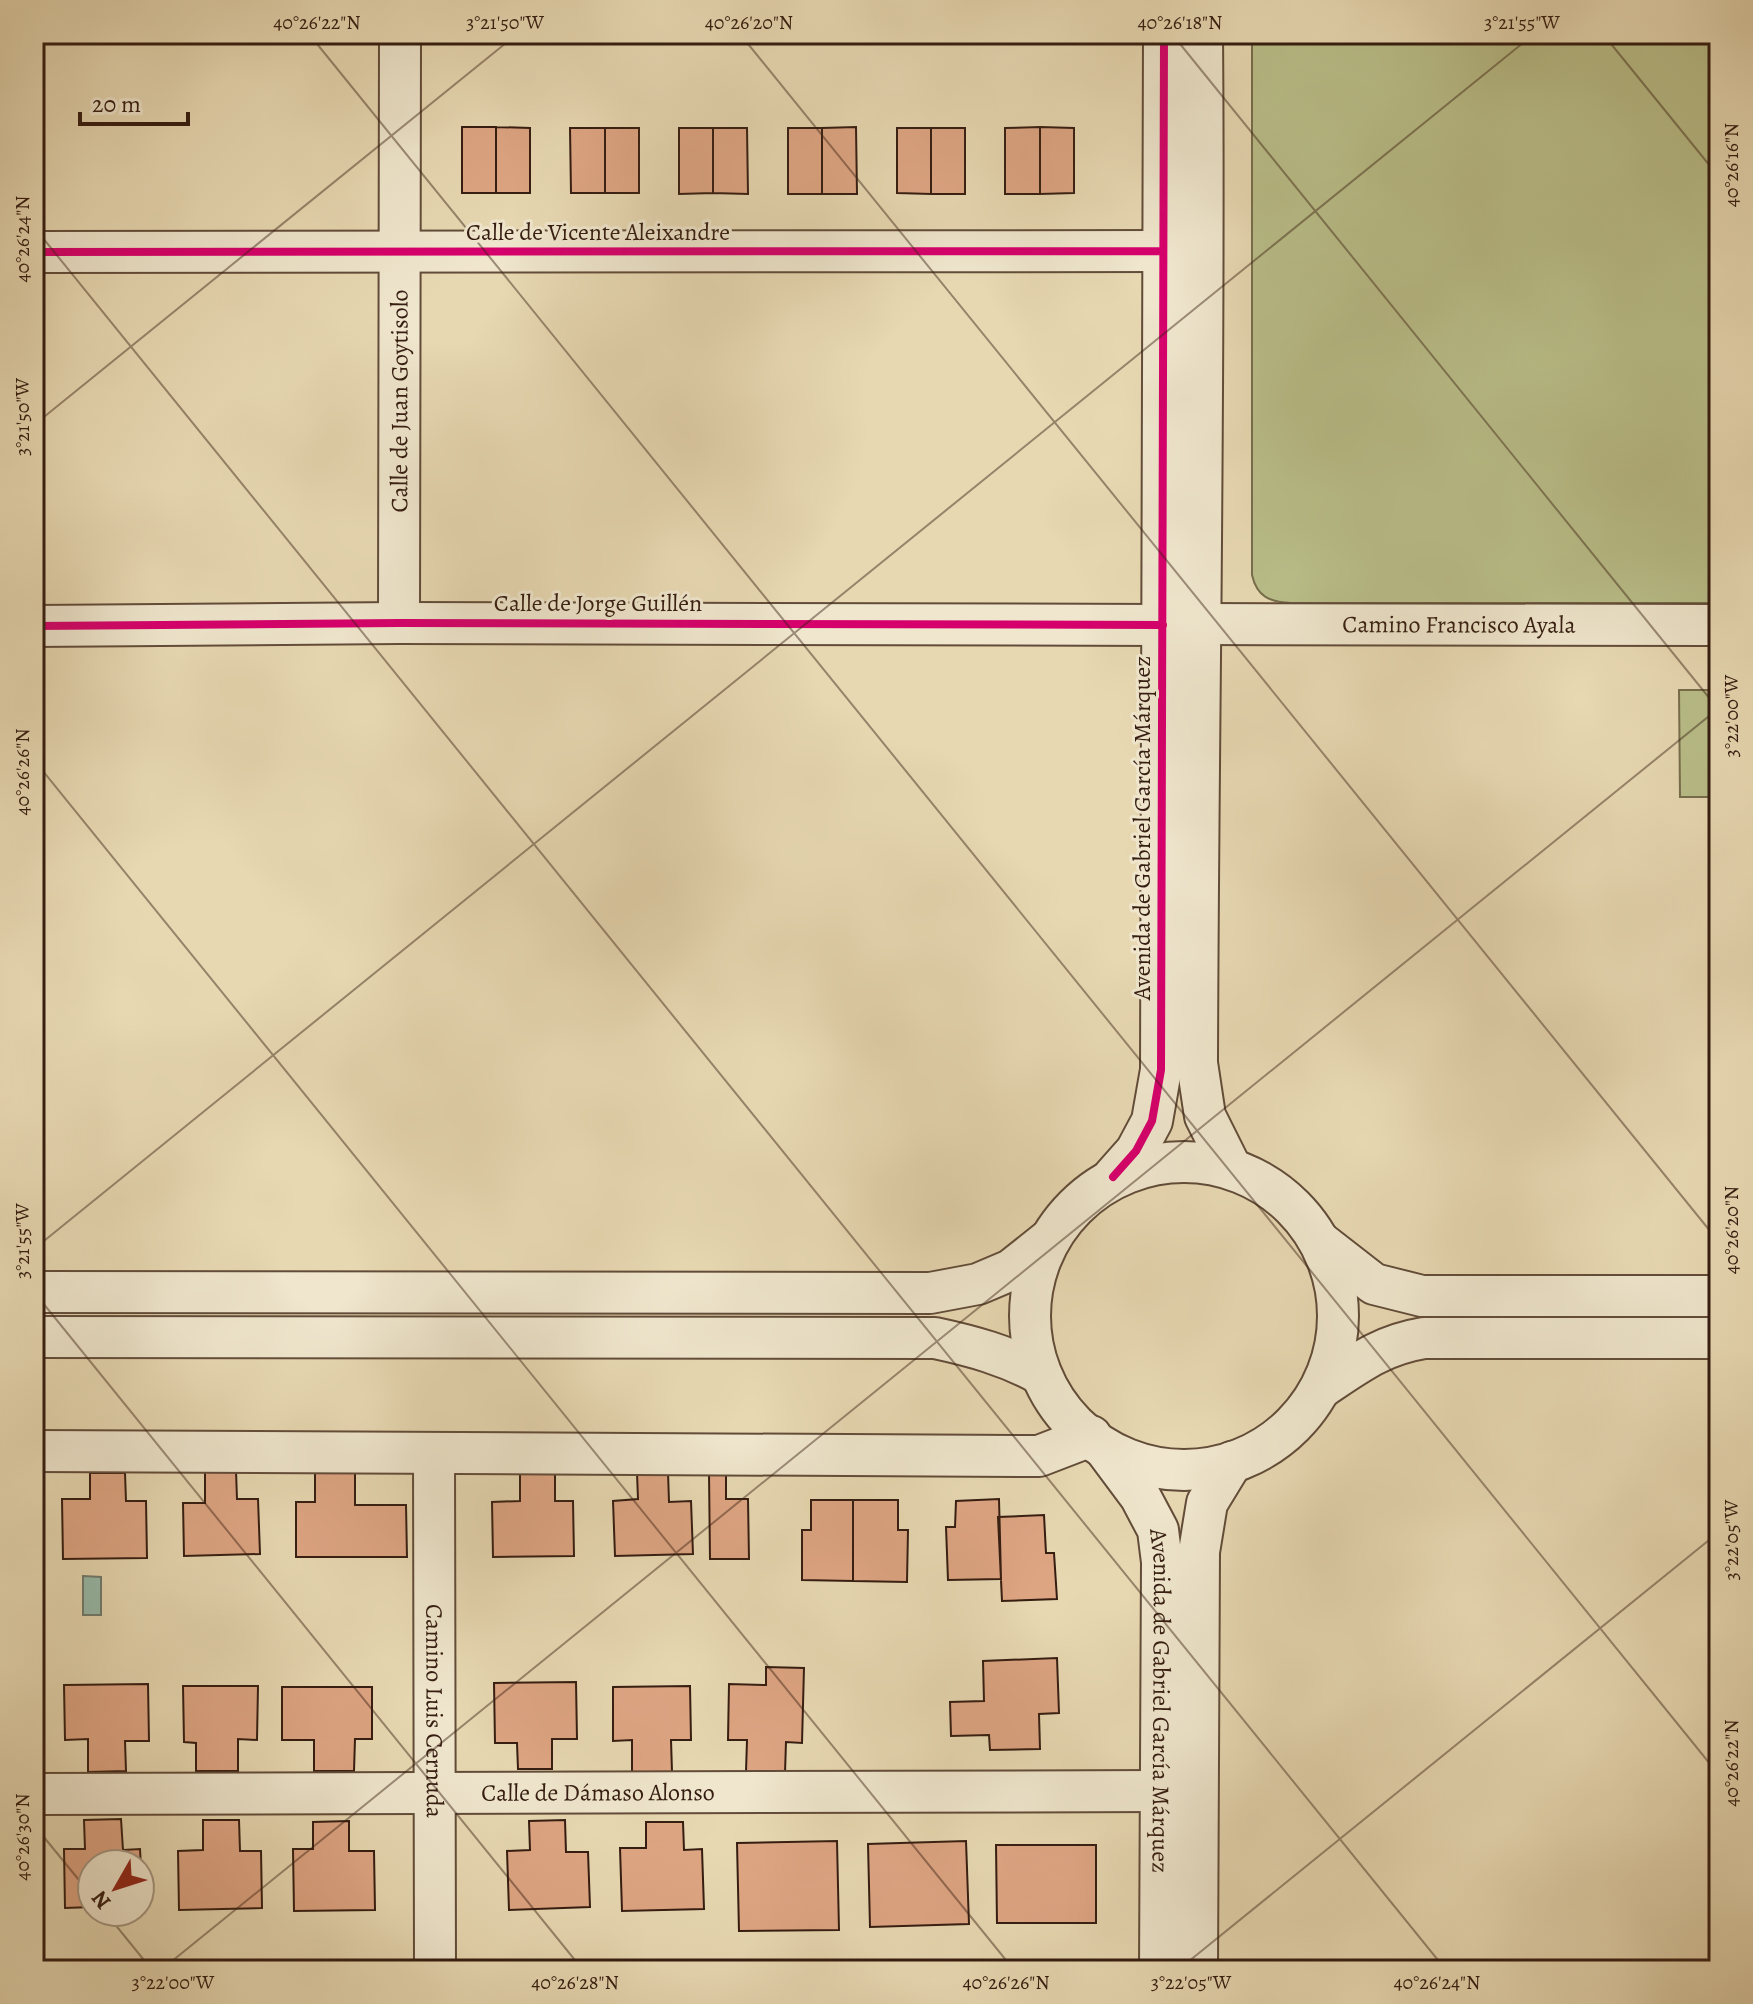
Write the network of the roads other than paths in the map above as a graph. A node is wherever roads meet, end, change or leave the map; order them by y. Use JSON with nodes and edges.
{"nodes":[{"id":1,"x":400,"y":34,"type":"edge"},
{"id":2,"x":1164,"y":34,"type":"edge"},
{"id":3,"x":1202,"y":34,"type":"edge"},
{"id":4,"x":1163,"y":251,"type":"junction"},
{"id":5,"x":34,"y":252,"type":"edge"},
{"id":6,"x":399,"y":253,"type":"junction"},
{"id":7,"x":399,"y":623,"type":"junction"},
{"id":8,"x":1181,"y":624,"type":"junction"},
{"id":9,"x":1719,"y":625,"type":"edge"},
{"id":10,"x":34,"y":626,"type":"edge"},
{"id":11,"x":1231,"y":1168,"type":"junction"},
{"id":12,"x":1113,"y":1177,"type":"junction"},
{"id":13,"x":1050,"y":1239,"type":"junction"},
{"id":14,"x":1320,"y":1242,"type":"junction"},
{"id":15,"x":34,"y":1292,"type":"edge"},
{"id":16,"x":1719,"y":1296,"type":"edge"},
{"id":17,"x":34,"y":1337,"type":"edge"},
{"id":18,"x":1719,"y":1338,"type":"edge"},
{"id":19,"x":1040,"y":1374,"type":"junction"},
{"id":20,"x":1321,"y":1388,"type":"junction"},
{"id":21,"x":1098,"y":1443,"type":"junction"},
{"id":22,"x":34,"y":1451,"type":"edge"},
{"id":23,"x":434,"y":1453,"type":"junction"},
{"id":24,"x":1232,"y":1462,"type":"junction"},
{"id":25,"x":1161,"y":1791,"type":"junction"},
{"id":26,"x":434,"y":1793,"type":"junction"},
{"id":27,"x":34,"y":1794,"type":"edge"},
{"id":28,"x":435,"y":1970,"type":"edge"},
{"id":29,"x":1160,"y":1970,"type":"edge"},
{"id":30,"x":1197,"y":1970,"type":"edge"}],
"edges":[{"from":1,"to":6,"type":"street","name":"Calle de Juan Goytisolo"},
{"from":2,"to":4,"type":"street","name":"Avenida de Gabriel García Márquez"},
{"from":3,"to":8,"type":"street","name":"Avenida de Gabriel García Márquez"},
{"from":4,"to":6,"type":"street","name":"Calle de Vicente Aleixandre"},
{"from":4,"to":8,"type":"street","name":"Avenida de Gabriel García Márquez"},
{"from":5,"to":6,"type":"street","name":"Calle de Vicente Aleixandre"},
{"from":6,"to":7,"type":"street","name":"Calle de Juan Goytisolo"},
{"from":7,"to":8,"type":"street","name":"Calle de Jorge Guillén"},
{"from":7,"to":10,"type":"street","name":"Calle de Jorge Guillén"},
{"from":8,"to":9,"type":"street","name":"Camino Francisco Ayala"},
{"from":8,"to":11,"type":"street","name":"Avenida de Gabriel García Márquez"},
{"from":8,"to":12,"type":"street","name":"Avenida de Gabriel García Márquez"},
{"from":11,"to":12,"type":"street"},
{"from":11,"to":14,"type":"street"},
{"from":12,"to":13,"type":"street"},
{"from":13,"to":15,"type":"street"},
{"from":13,"to":19,"type":"street"},
{"from":14,"to":16,"type":"street"},
{"from":14,"to":20,"type":"street"},
{"from":17,"to":19,"type":"street"},
{"from":18,"to":20,"type":"street"},
{"from":19,"to":21,"type":"street"},
{"from":20,"to":24,"type":"street"},
{"from":21,"to":23,"type":"street"},
{"from":21,"to":24,"type":"street"},
{"from":21,"to":25,"type":"street","name":"Avenida de Gabriel García Márquez"},
{"from":22,"to":23,"type":"street"},
{"from":23,"to":26,"type":"street","name":"Camino Luis Cernuda"},
{"from":24,"to":30,"type":"street","name":"Avenida de Gabriel García Márquez"},
{"from":25,"to":26,"type":"street","name":"Calle de Dámaso Alonso"},
{"from":25,"to":29,"type":"street","name":"Avenida de Gabriel García Márquez"},
{"from":26,"to":27,"type":"street","name":"Calle de Dámaso Alonso"},
{"from":26,"to":28,"type":"street","name":"Camino Luis Cernuda"}]}
